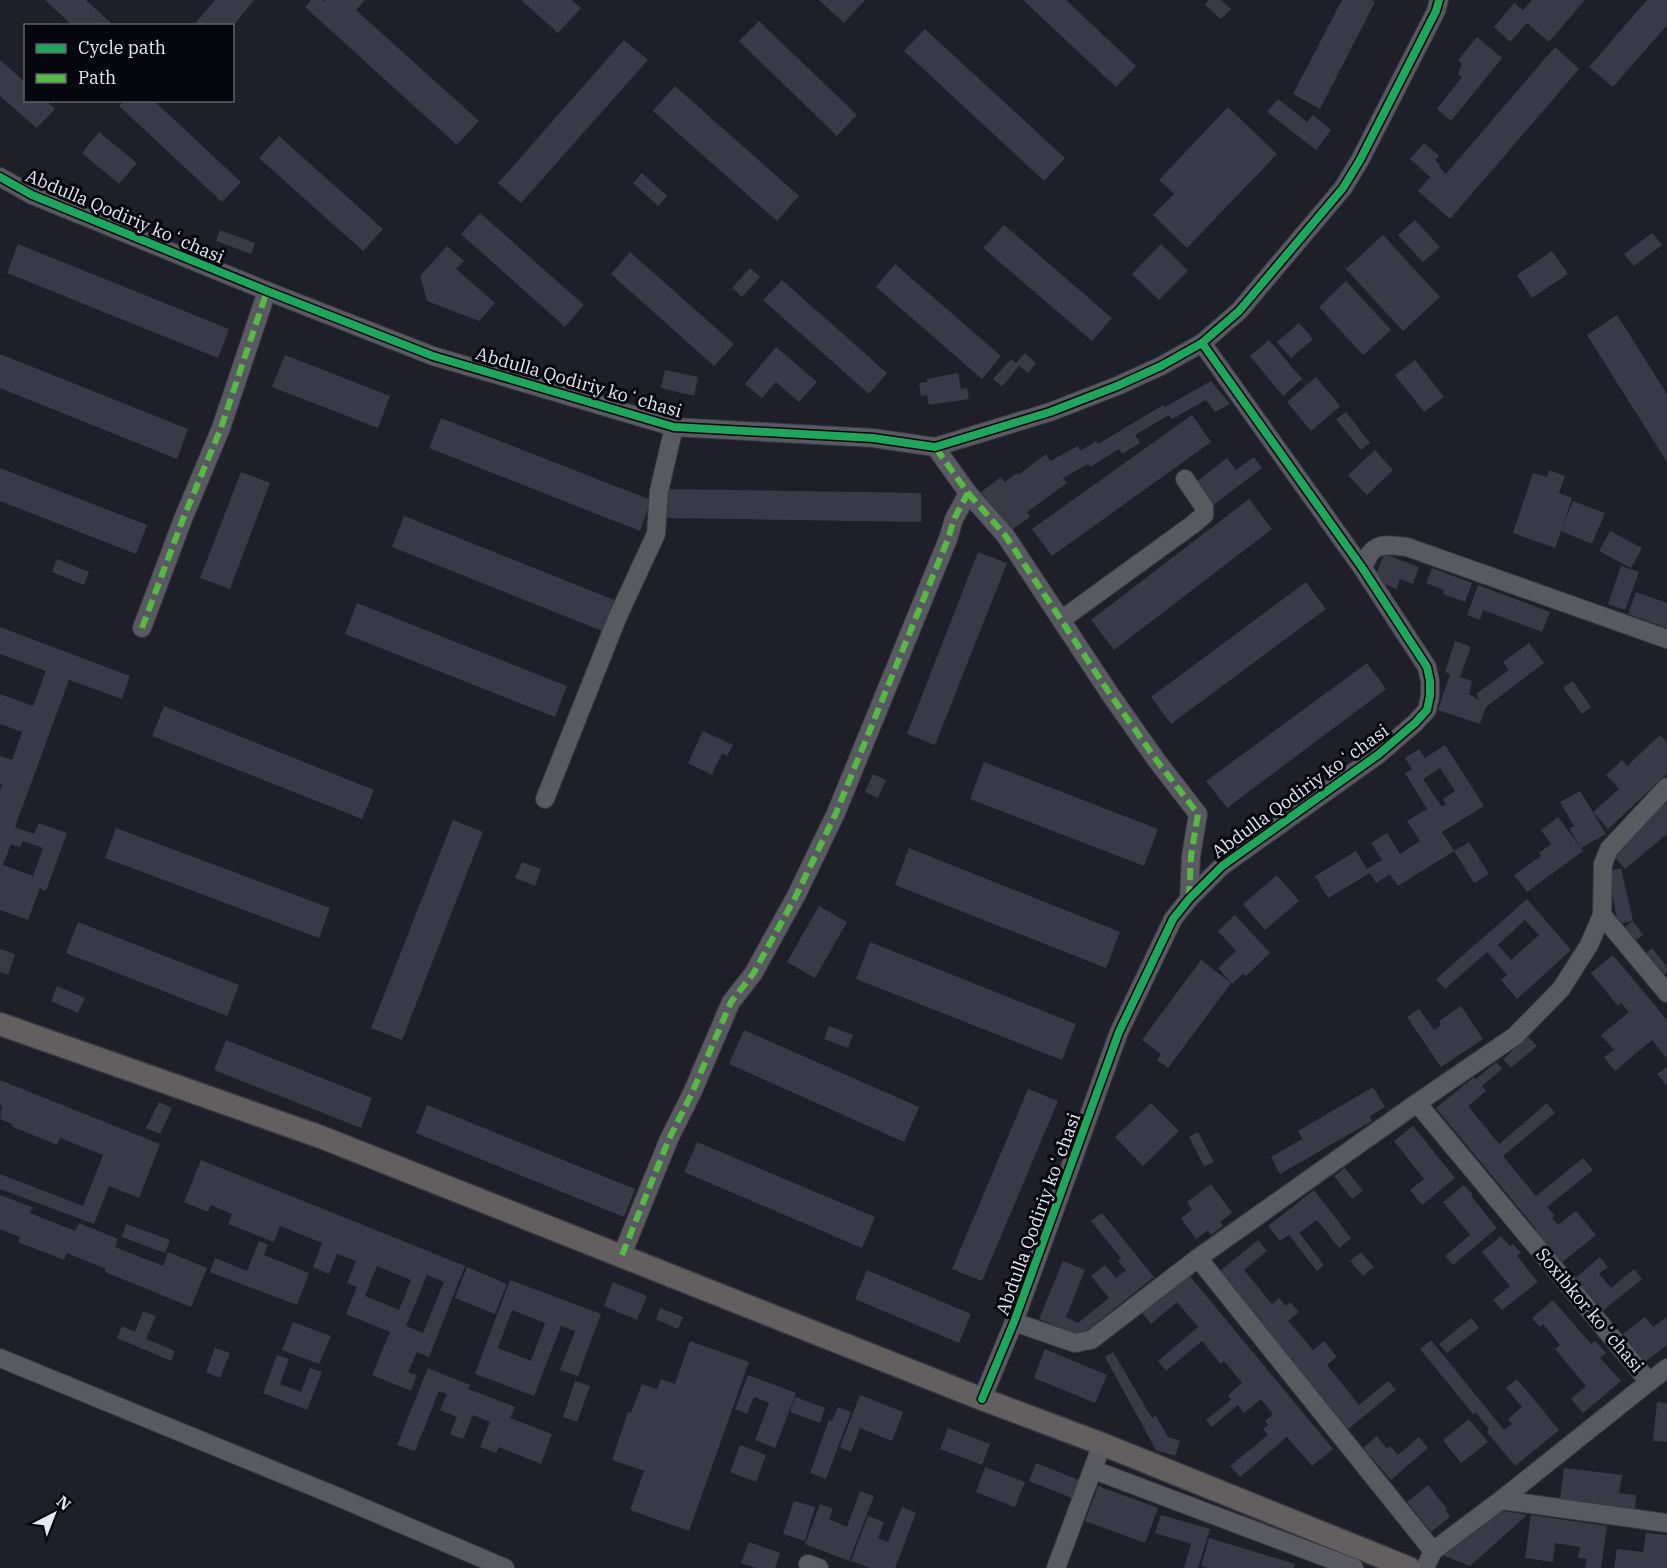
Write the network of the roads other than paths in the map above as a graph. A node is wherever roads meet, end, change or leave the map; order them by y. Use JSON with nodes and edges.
{"nodes":[{"id":1,"x":1439,"y":0,"type":"edge"},
{"id":2,"x":0,"y":177,"type":"edge"},
{"id":3,"x":267,"y":291,"type":"junction"},
{"id":4,"x":1202,"y":343,"type":"junction"},
{"id":5,"x":674,"y":427,"type":"junction"},
{"id":6,"x":935,"y":447,"type":"junction"},
{"id":7,"x":1185,"y":479,"type":"dead end"},
{"id":8,"x":968,"y":493,"type":"junction"},
{"id":9,"x":1363,"y":569,"type":"junction"},
{"id":10,"x":1060,"y":620,"type":"junction"},
{"id":11,"x":142,"y":628,"type":"dead end"},
{"id":12,"x":1667,"y":639,"type":"edge"},
{"id":13,"x":1667,"y":787,"type":"edge"},
{"id":14,"x":545,"y":799,"type":"dead end"},
{"id":15,"x":1189,"y":899,"type":"junction"},
{"id":16,"x":1602,"y":915,"type":"junction"},
{"id":17,"x":1667,"y":993,"type":"edge"},
{"id":18,"x":0,"y":1024,"type":"edge"},
{"id":19,"x":1417,"y":1102,"type":"junction"},
{"id":20,"x":622,"y":1255,"type":"junction"},
{"id":21,"x":1198,"y":1258,"type":"junction"},
{"id":22,"x":1014,"y":1322,"type":"junction"},
{"id":23,"x":0,"y":1358,"type":"edge"},
{"id":24,"x":1667,"y":1368,"type":"edge"},
{"id":25,"x":1649,"y":1382,"type":"junction"},
{"id":26,"x":982,"y":1399,"type":"junction"},
{"id":27,"x":1102,"y":1444,"type":"junction"},
{"id":28,"x":1094,"y":1470,"type":"junction"},
{"id":29,"x":1501,"y":1500,"type":"junction"},
{"id":30,"x":1667,"y":1523,"type":"edge"},
{"id":31,"x":1429,"y":1560,"type":"edge"},
{"id":32,"x":505,"y":1568,"type":"edge"},
{"id":33,"x":1056,"y":1568,"type":"edge"},
{"id":34,"x":1354,"y":1568,"type":"edge"},
{"id":35,"x":1409,"y":1568,"type":"edge"}],
"edges":[{"from":1,"to":4,"type":"street","name":"Abdulla Qodiriy koʻchasi"},
{"from":2,"to":3,"type":"street","name":"Abdulla Qodiriy koʻchasi"},
{"from":3,"to":5,"type":"street","name":"Abdulla Qodiriy koʻchasi"},
{"from":3,"to":11,"type":"street"},
{"from":4,"to":6,"type":"street","name":"Abdulla Qodiriy koʻchasi"},
{"from":4,"to":9,"type":"street","name":"Abdulla Qodiriy koʻchasi"},
{"from":5,"to":6,"type":"street","name":"Abdulla Qodiriy koʻchasi"},
{"from":5,"to":14,"type":"street"},
{"from":6,"to":8,"type":"street"},
{"from":7,"to":10,"type":"street"},
{"from":8,"to":10,"type":"street"},
{"from":8,"to":20,"type":"street"},
{"from":9,"to":12,"type":"street"},
{"from":9,"to":15,"type":"street","name":"Abdulla Qodiriy koʻchasi"},
{"from":10,"to":15,"type":"street"},
{"from":13,"to":16,"type":"street"},
{"from":15,"to":22,"type":"street","name":"Abdulla Qodiriy koʻchasi"},
{"from":16,"to":17,"type":"street"},
{"from":16,"to":19,"type":"street"},
{"from":18,"to":20,"type":"main road"},
{"from":19,"to":21,"type":"street"},
{"from":19,"to":25,"type":"street","name":"Soxibkor koʻchasi"},
{"from":20,"to":26,"type":"main road"},
{"from":21,"to":22,"type":"street"},
{"from":21,"to":31,"type":"street"},
{"from":22,"to":26,"type":"street","name":"Abdulla Qodiriy koʻchasi"},
{"from":23,"to":32,"type":"street"},
{"from":24,"to":25,"type":"street"},
{"from":25,"to":29,"type":"street","name":"Soxibkor koʻchasi"},
{"from":26,"to":27,"type":"main road"},
{"from":27,"to":28,"type":"street"},
{"from":27,"to":35,"type":"main road"},
{"from":28,"to":33,"type":"street"},
{"from":28,"to":34,"type":"street"},
{"from":29,"to":30,"type":"street"},
{"from":29,"to":31,"type":"street","name":"Soxibkor koʻchasi"}]}
